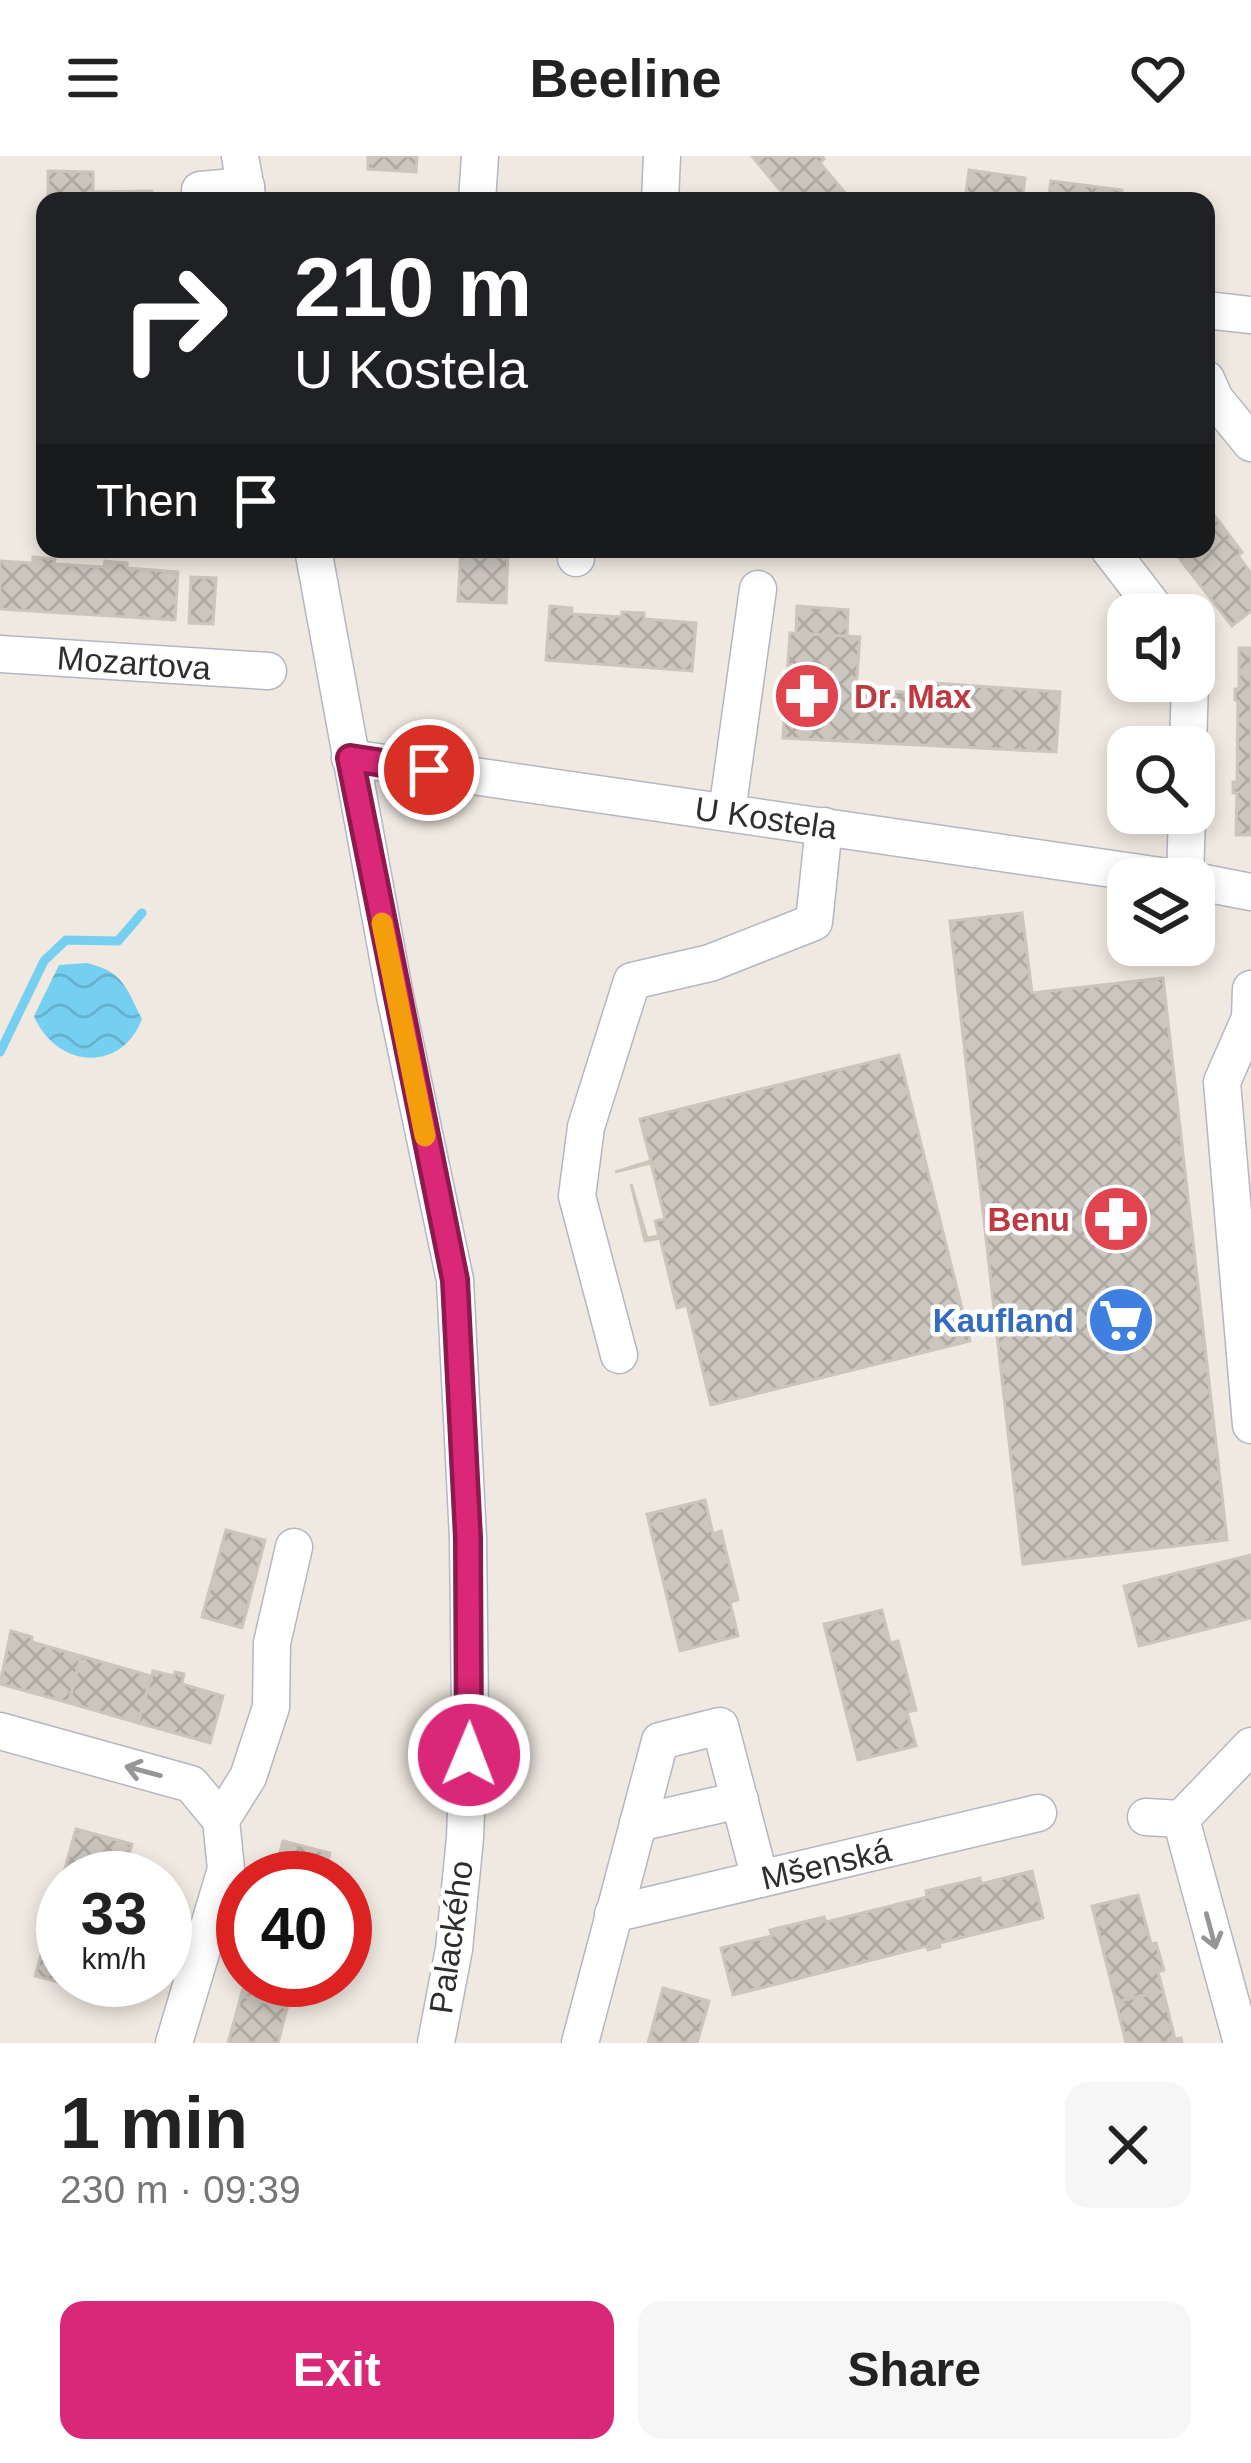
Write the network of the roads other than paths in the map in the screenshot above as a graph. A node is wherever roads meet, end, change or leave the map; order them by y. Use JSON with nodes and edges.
{"nodes":[{"id":1,"x":480,"y":156,"type":"edge"},
{"id":2,"x":662,"y":156,"type":"edge"},
{"id":3,"x":245,"y":181,"type":"edge"},
{"id":4,"x":200,"y":190,"type":"dead end"},
{"id":5,"x":478,"y":192,"type":"edge"},
{"id":6,"x":660,"y":192,"type":"edge"},
{"id":7,"x":1215,"y":311,"type":"edge"},
{"id":8,"x":1251,"y":314,"type":"edge"},
{"id":9,"x":1215,"y":399,"type":"edge"},
{"id":10,"x":1251,"y":443,"type":"edge"},
{"id":11,"x":315,"y":558,"type":"edge"},
{"id":12,"x":1116,"y":558,"type":"edge"},
{"id":13,"x":758,"y":589,"type":"dead end"},
{"id":14,"x":1144,"y":594,"type":"edge"},
{"id":15,"x":0,"y":654,"type":"edge"},
{"id":16,"x":268,"y":671,"type":"dead end"},
{"id":17,"x":350,"y":758,"type":"junction"},
{"id":18,"x":727,"y":812,"type":"junction"},
{"id":19,"x":824,"y":826,"type":"junction"},
{"id":20,"x":1107,"y":868,"type":"edge"},
{"id":21,"x":1215,"y":885,"type":"edge"},
{"id":22,"x":1251,"y":891,"type":"edge"},
{"id":23,"x":1251,"y":989,"type":"edge"},
{"id":24,"x":1250,"y":1019,"type":"edge"},
{"id":25,"x":619,"y":1355,"type":"dead end"},
{"id":26,"x":1251,"y":1425,"type":"edge"},
{"id":27,"x":294,"y":1547,"type":"dead end"},
{"id":28,"x":0,"y":1731,"type":"edge"},
{"id":29,"x":1251,"y":1746,"type":"edge"},
{"id":30,"x":740,"y":1801,"type":"junction"},
{"id":31,"x":1038,"y":1813,"type":"dead end"},
{"id":32,"x":221,"y":1820,"type":"junction"},
{"id":33,"x":638,"y":1823,"type":"junction"},
{"id":34,"x":760,"y":1879,"type":"junction"},
{"id":35,"x":613,"y":1914,"type":"junction"},
{"id":36,"x":174,"y":2043,"type":"edge"},
{"id":37,"x":436,"y":2043,"type":"edge"},
{"id":38,"x":580,"y":2043,"type":"edge"},
{"id":39,"x":1242,"y":2043,"type":"edge"}],
"edges":[{"from":1,"to":5,"type":"street"},
{"from":2,"to":6,"type":"street"},
{"from":3,"to":4,"type":"street"},
{"from":7,"to":8,"type":"street"},
{"from":9,"to":10,"type":"street"},
{"from":11,"to":17,"type":"street","name":"Palackého"},
{"from":12,"to":14,"type":"street"},
{"from":13,"to":18,"type":"street"},
{"from":15,"to":16,"type":"street","name":"Mozartova"},
{"from":17,"to":18,"type":"street","name":"U Kostela"},
{"from":17,"to":37,"type":"street","name":"Palackého"},
{"from":18,"to":19,"type":"street","name":"U Kostela"},
{"from":19,"to":20,"type":"street","name":"U Kostela"},
{"from":19,"to":25,"type":"street"},
{"from":21,"to":22,"type":"street","name":"U Kostela"},
{"from":23,"to":24,"type":"street"},
{"from":24,"to":26,"type":"street"},
{"from":27,"to":32,"type":"street"},
{"from":32,"to":28,"type":"street","one_way":true},
{"from":29,"to":39,"type":"street","one_way":true},
{"from":30,"to":33,"type":"street"},
{"from":30,"to":33,"type":"street"},
{"from":30,"to":34,"type":"street"},
{"from":31,"to":34,"type":"street","name":"Mšenská"},
{"from":32,"to":36,"type":"street"},
{"from":33,"to":35,"type":"street"},
{"from":34,"to":35,"type":"street","name":"Mšenská"},
{"from":35,"to":38,"type":"street"}]}
